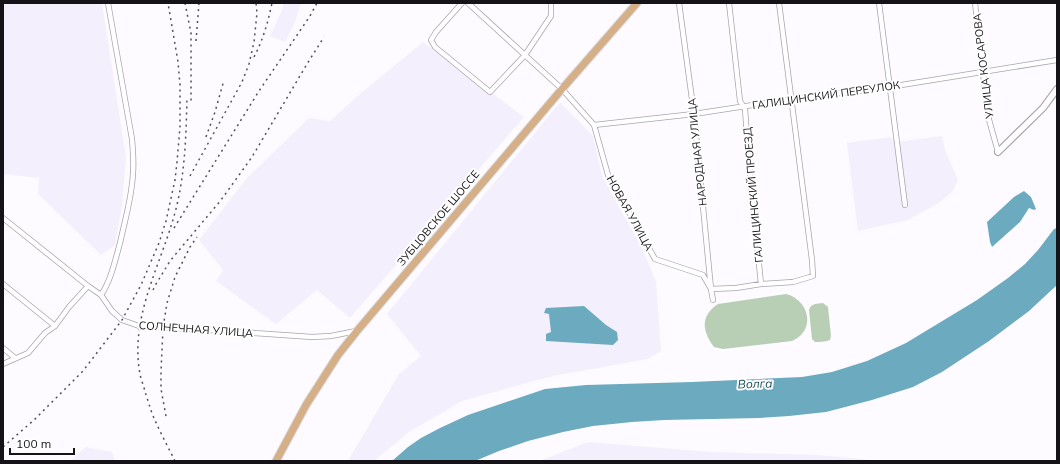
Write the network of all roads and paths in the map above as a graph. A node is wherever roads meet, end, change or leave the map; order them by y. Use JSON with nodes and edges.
{"nodes":[{"id":1,"x":108,"y":3,"type":"edge"},
{"id":2,"x":462,"y":3,"type":"edge"},
{"id":3,"x":468,"y":3,"type":"edge"},
{"id":4,"x":551,"y":3,"type":"edge"},
{"id":5,"x":637,"y":3,"type":"edge"},
{"id":6,"x":679,"y":3,"type":"edge"},
{"id":7,"x":729,"y":3,"type":"edge"},
{"id":8,"x":779,"y":3,"type":"edge"},
{"id":9,"x":878,"y":3,"type":"edge"},
{"id":10,"x":976,"y":3,"type":"edge"},
{"id":11,"x":525,"y":55,"type":"junction"},
{"id":12,"x":1057,"y":60,"type":"edge"},
{"id":13,"x":984,"y":72,"type":"junction"},
{"id":14,"x":889,"y":87,"type":"junction"},
{"id":15,"x":1057,"y":88,"type":"edge"},
{"id":16,"x":562,"y":89,"type":"junction"},
{"id":17,"x":792,"y":100,"type":"junction"},
{"id":18,"x":744,"y":107,"type":"junction"},
{"id":19,"x":694,"y":114,"type":"junction"},
{"id":20,"x":594,"y":125,"type":"junction"},
{"id":21,"x":998,"y":152,"type":"joint"},
{"id":22,"x":905,"y":205,"type":"dead end"},
{"id":23,"x":3,"y":218,"type":"edge"},
{"id":24,"x":3,"y":284,"type":"edge"},
{"id":25,"x":761,"y":284,"type":"junction"},
{"id":26,"x":88,"y":286,"type":"junction"},
{"id":27,"x":712,"y":289,"type":"junction"},
{"id":28,"x":101,"y":296,"type":"junction"},
{"id":29,"x":714,"y":300,"type":"dead end"},
{"id":30,"x":55,"y":326,"type":"junction"},
{"id":31,"x":357,"y":331,"type":"junction"},
{"id":32,"x":3,"y":348,"type":"edge"},
{"id":33,"x":15,"y":358,"type":"junction"},
{"id":34,"x":3,"y":364,"type":"edge"},
{"id":35,"x":276,"y":461,"type":"edge"}],
"edges":[{"from":1,"to":28,"type":"street"},
{"from":2,"to":11,"type":"street"},
{"from":3,"to":11,"type":"street","name":"НОВАЯ УЛИЦА"},
{"from":4,"to":11,"type":"street"},
{"from":5,"to":16,"type":"main road","name":"ЗУБЦОВСКОЕ ШОССЕ"},
{"from":6,"to":19,"type":"street","name":"НАРОДНАЯ УЛИЦА"},
{"from":7,"to":18,"type":"street","name":"ГАЛИЦИНСКИЙ ПРОЕЗД"},
{"from":8,"to":17,"type":"street"},
{"from":9,"to":14,"type":"street"},
{"from":10,"to":13,"type":"street","name":"УЛИЦА КОСАРОВА"},
{"from":11,"to":16,"type":"street","name":"НОВАЯ УЛИЦА"},
{"from":12,"to":13,"type":"street","name":"ГАЛИЦИНСКИЙ ПЕРЕУЛОК"},
{"from":13,"to":14,"type":"street","name":"ГАЛИЦИНСКИЙ ПЕРЕУЛОК"},
{"from":13,"to":21,"type":"street","name":"УЛИЦА КОСАРОВА"},
{"from":14,"to":17,"type":"street","name":"ГАЛИЦИНСКИЙ ПЕРЕУЛОК"},
{"from":14,"to":22,"type":"street"},
{"from":15,"to":21,"type":"street"},
{"from":16,"to":20,"type":"street","name":"НОВАЯ УЛИЦА"},
{"from":16,"to":31,"type":"main road","name":"ЗУБЦОВСКОЕ ШОССЕ"},
{"from":17,"to":18,"type":"street","name":"ГАЛИЦИНСКИЙ ПЕРЕУЛОК"},
{"from":17,"to":25,"type":"street"},
{"from":18,"to":19,"type":"street","name":"ГАЛИЦИНСКИЙ ПЕРЕУЛОК"},
{"from":18,"to":25,"type":"street","name":"ГАЛИЦИНСКИЙ ПРОЕЗД"},
{"from":19,"to":20,"type":"street","name":"ГАЛИЦИНСКИЙ ПЕРЕУЛОК"},
{"from":19,"to":27,"type":"street","name":"НАРОДНАЯ УЛИЦА"},
{"from":20,"to":27,"type":"street","name":"НОВАЯ УЛИЦА"},
{"from":23,"to":26,"type":"street","name":"СОЛНЕЧНАЯ УЛИЦА"},
{"from":24,"to":30,"type":"street"},
{"from":25,"to":27,"type":"street"},
{"from":26,"to":28,"type":"street","name":"СОЛНЕЧНАЯ УЛИЦА"},
{"from":26,"to":30,"type":"street"},
{"from":27,"to":29,"type":"street","name":"НАРОДНАЯ УЛИЦА"},
{"from":28,"to":31,"type":"street","name":"СОЛНЕЧНАЯ УЛИЦА"},
{"from":30,"to":33,"type":"street"},
{"from":31,"to":35,"type":"main road","name":"ЗУБЦОВСКОЕ ШОССЕ"},
{"from":32,"to":33,"type":"street"},
{"from":33,"to":34,"type":"street"}]}
